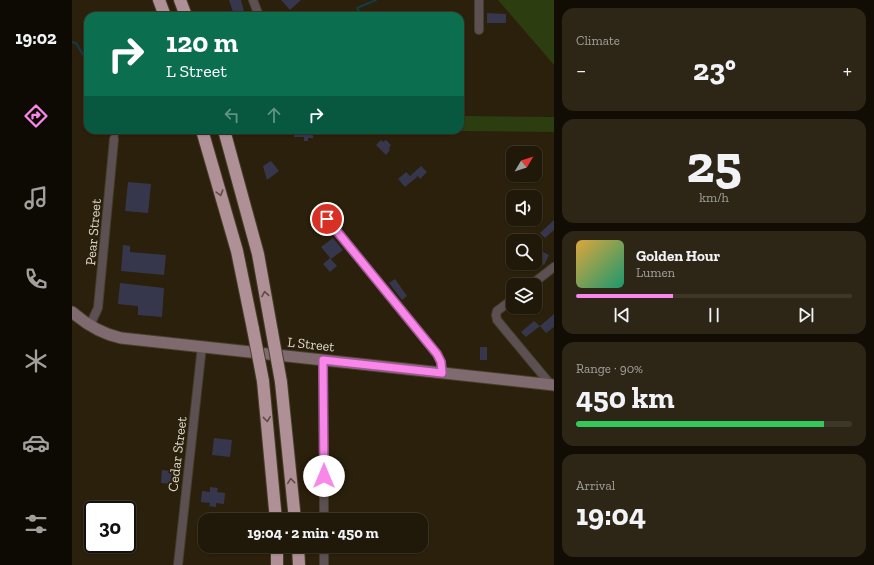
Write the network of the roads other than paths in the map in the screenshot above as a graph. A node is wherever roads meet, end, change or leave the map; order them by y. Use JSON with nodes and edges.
{"nodes":[{"id":1,"x":160,"y":0,"type":"edge"},
{"id":2,"x":180,"y":0,"type":"edge"},
{"id":3,"x":253,"y":0,"type":"edge"},
{"id":4,"x":479,"y":0,"type":"edge"},
{"id":5,"x":164,"y":12,"type":"edge"},
{"id":6,"x":184,"y":12,"type":"edge"},
{"id":7,"x":258,"y":12,"type":"edge"},
{"id":8,"x":479,"y":30,"type":"dead end"},
{"id":9,"x":116,"y":134,"type":"edge"},
{"id":10,"x":203,"y":134,"type":"edge"},
{"id":11,"x":225,"y":134,"type":"edge"},
{"id":12,"x":114,"y":139,"type":"joint"},
{"id":13,"x":327,"y":219,"type":"dead end"},
{"id":14,"x":554,"y":267,"type":"edge"},
{"id":15,"x":540,"y":278,"type":"edge"},
{"id":16,"x":506,"y":304,"type":"edge"},
{"id":17,"x":72,"y":312,"type":"edge"},
{"id":18,"x":90,"y":325,"type":"junction"},
{"id":19,"x":202,"y":346,"type":"junction"},
{"id":20,"x":323,"y":360,"type":"junction"},
{"id":21,"x":442,"y":373,"type":"junction"},
{"id":22,"x":552,"y":385,"type":"edge"},
{"id":23,"x":275,"y":513,"type":"edge"},
{"id":24,"x":294,"y":513,"type":"edge"},
{"id":25,"x":324,"y":513,"type":"edge"},
{"id":26,"x":277,"y":553,"type":"edge"},
{"id":27,"x":298,"y":553,"type":"edge"},
{"id":28,"x":324,"y":553,"type":"edge"},
{"id":29,"x":178,"y":565,"type":"edge"},
{"id":30,"x":277,"y":565,"type":"edge"},
{"id":31,"x":299,"y":565,"type":"edge"},
{"id":32,"x":324,"y":565,"type":"edge"}],
"edges":[{"from":1,"to":5,"type":"highway"},
{"from":2,"to":6,"type":"highway"},
{"from":3,"to":7,"type":"street"},
{"from":4,"to":8,"type":"street"},
{"from":9,"to":12,"type":"lane"},
{"from":10,"to":23,"type":"highway","one_way":true,"bridge":true},
{"from":24,"to":11,"type":"highway","one_way":true,"bridge":true},
{"from":12,"to":18,"type":"street","name":"Pear Street"},
{"from":13,"to":21,"type":"street"},
{"from":14,"to":15,"type":"street"},
{"from":16,"to":22,"type":"street"},
{"from":17,"to":18,"type":"street","name":"L Street"},
{"from":18,"to":19,"type":"street","name":"L Street"},
{"from":19,"to":20,"type":"street","name":"L Street"},
{"from":19,"to":29,"type":"street","name":"Cedar Street"},
{"from":20,"to":21,"type":"street","name":"L Street"},
{"from":20,"to":25,"type":"street"},
{"from":21,"to":22,"type":"street","name":"L Street"},
{"from":26,"to":30,"type":"highway"},
{"from":27,"to":31,"type":"highway"},
{"from":28,"to":32,"type":"street"}]}
